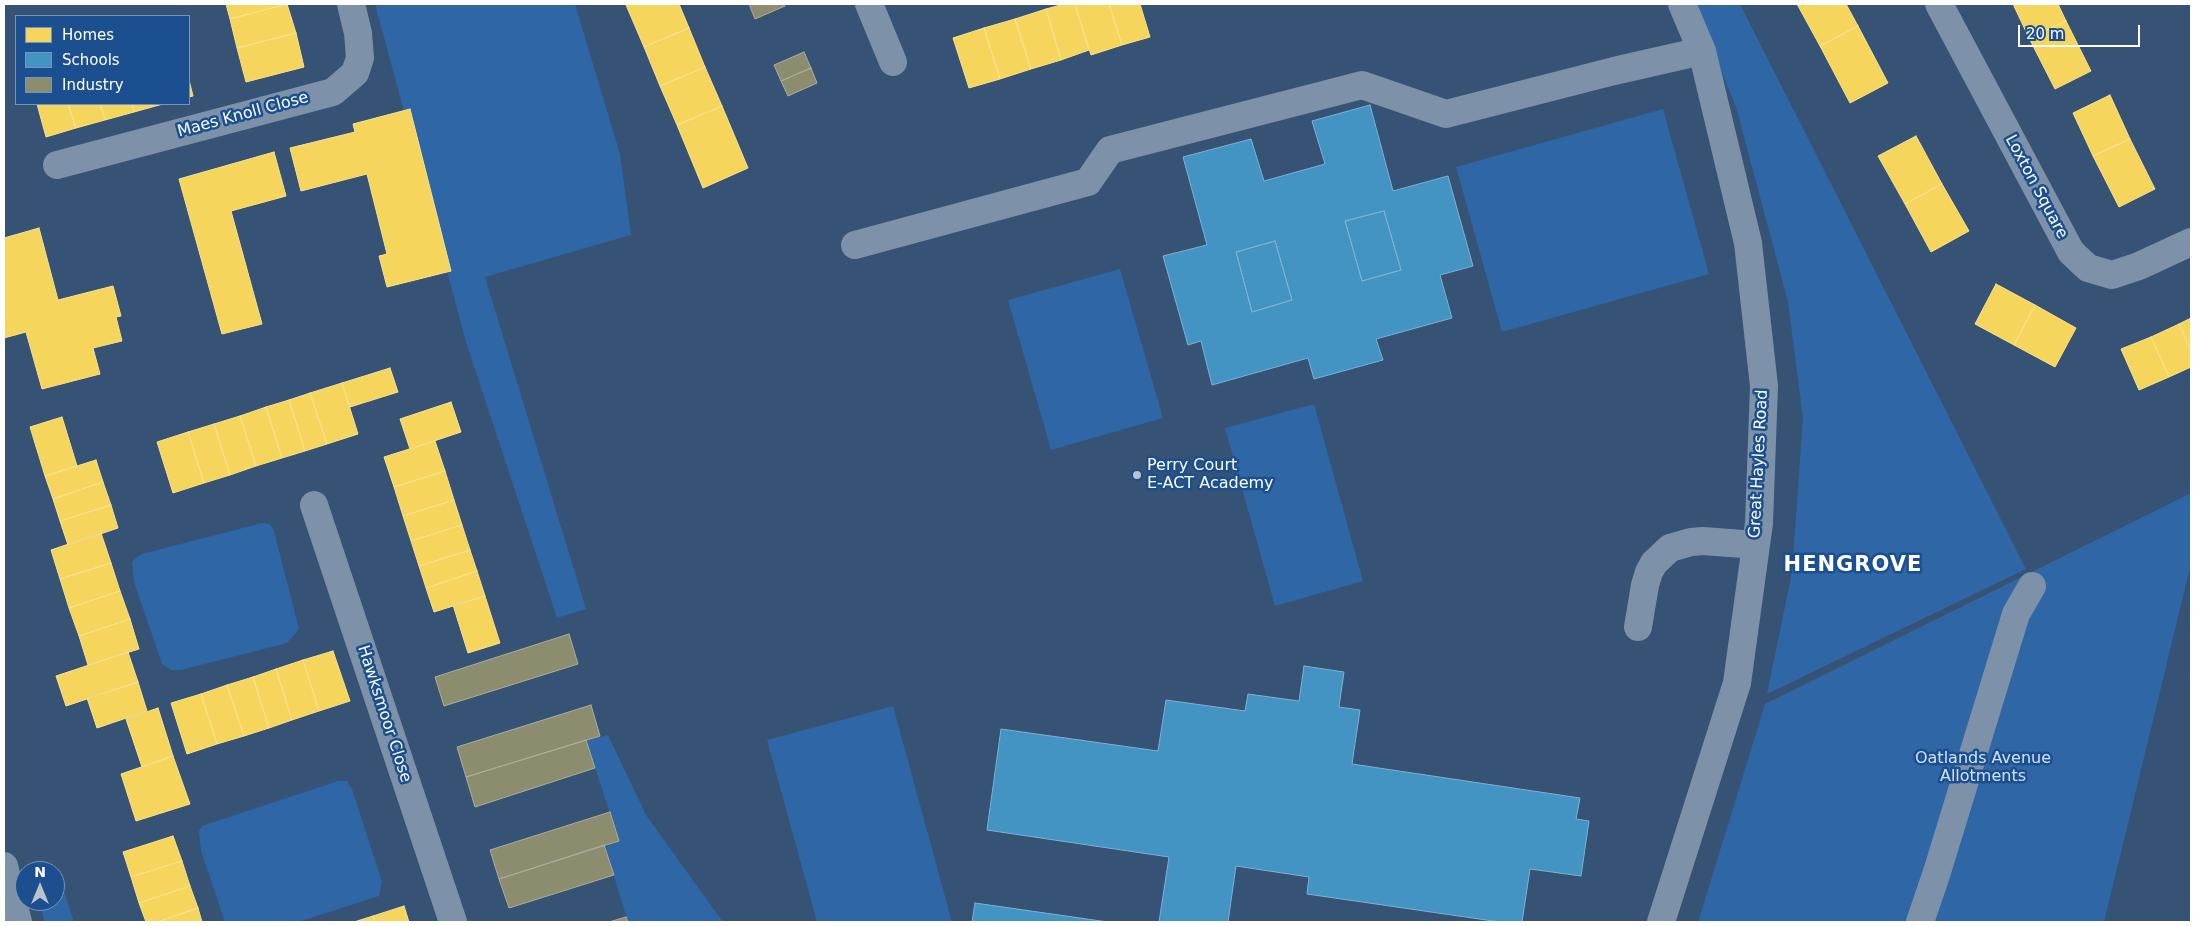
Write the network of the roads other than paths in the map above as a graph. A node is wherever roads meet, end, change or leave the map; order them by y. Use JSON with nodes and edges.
{"nodes":[{"id":1,"x":351,"y":4,"type":"edge"},
{"id":2,"x":869,"y":4,"type":"edge"},
{"id":3,"x":1682,"y":4,"type":"edge"},
{"id":4,"x":1938,"y":4,"type":"edge"},
{"id":5,"x":1702,"y":51,"type":"junction"},
{"id":6,"x":893,"y":62,"type":"dead end"},
{"id":7,"x":57,"y":165,"type":"dead end"},
{"id":8,"x":2191,"y":242,"type":"edge"},
{"id":9,"x":855,"y":245,"type":"dead end"},
{"id":10,"x":314,"y":505,"type":"dead end"},
{"id":11,"x":1756,"y":545,"type":"junction"},
{"id":12,"x":2032,"y":586,"type":"dead end"},
{"id":13,"x":1638,"y":627,"type":"dead end"},
{"id":14,"x":4,"y":866,"type":"edge"},
{"id":15,"x":18,"y":922,"type":"edge"},
{"id":16,"x":453,"y":922,"type":"edge"},
{"id":17,"x":1661,"y":922,"type":"edge"},
{"id":18,"x":1920,"y":922,"type":"edge"}],
"edges":[{"from":1,"to":7,"type":"street","name":"Maes Knoll Close"},
{"from":2,"to":6,"type":"street"},
{"from":3,"to":5,"type":"street","name":"Great Hayles Road"},
{"from":4,"to":8,"type":"street","name":"Loxton Square"},
{"from":5,"to":9,"type":"street"},
{"from":5,"to":11,"type":"street","name":"Great Hayles Road"},
{"from":10,"to":16,"type":"street","name":"Hawksmoor Close"},
{"from":11,"to":13,"type":"street"},
{"from":11,"to":17,"type":"street","name":"Great Hayles Road"},
{"from":12,"to":18,"type":"street"},
{"from":14,"to":15,"type":"street"}]}
